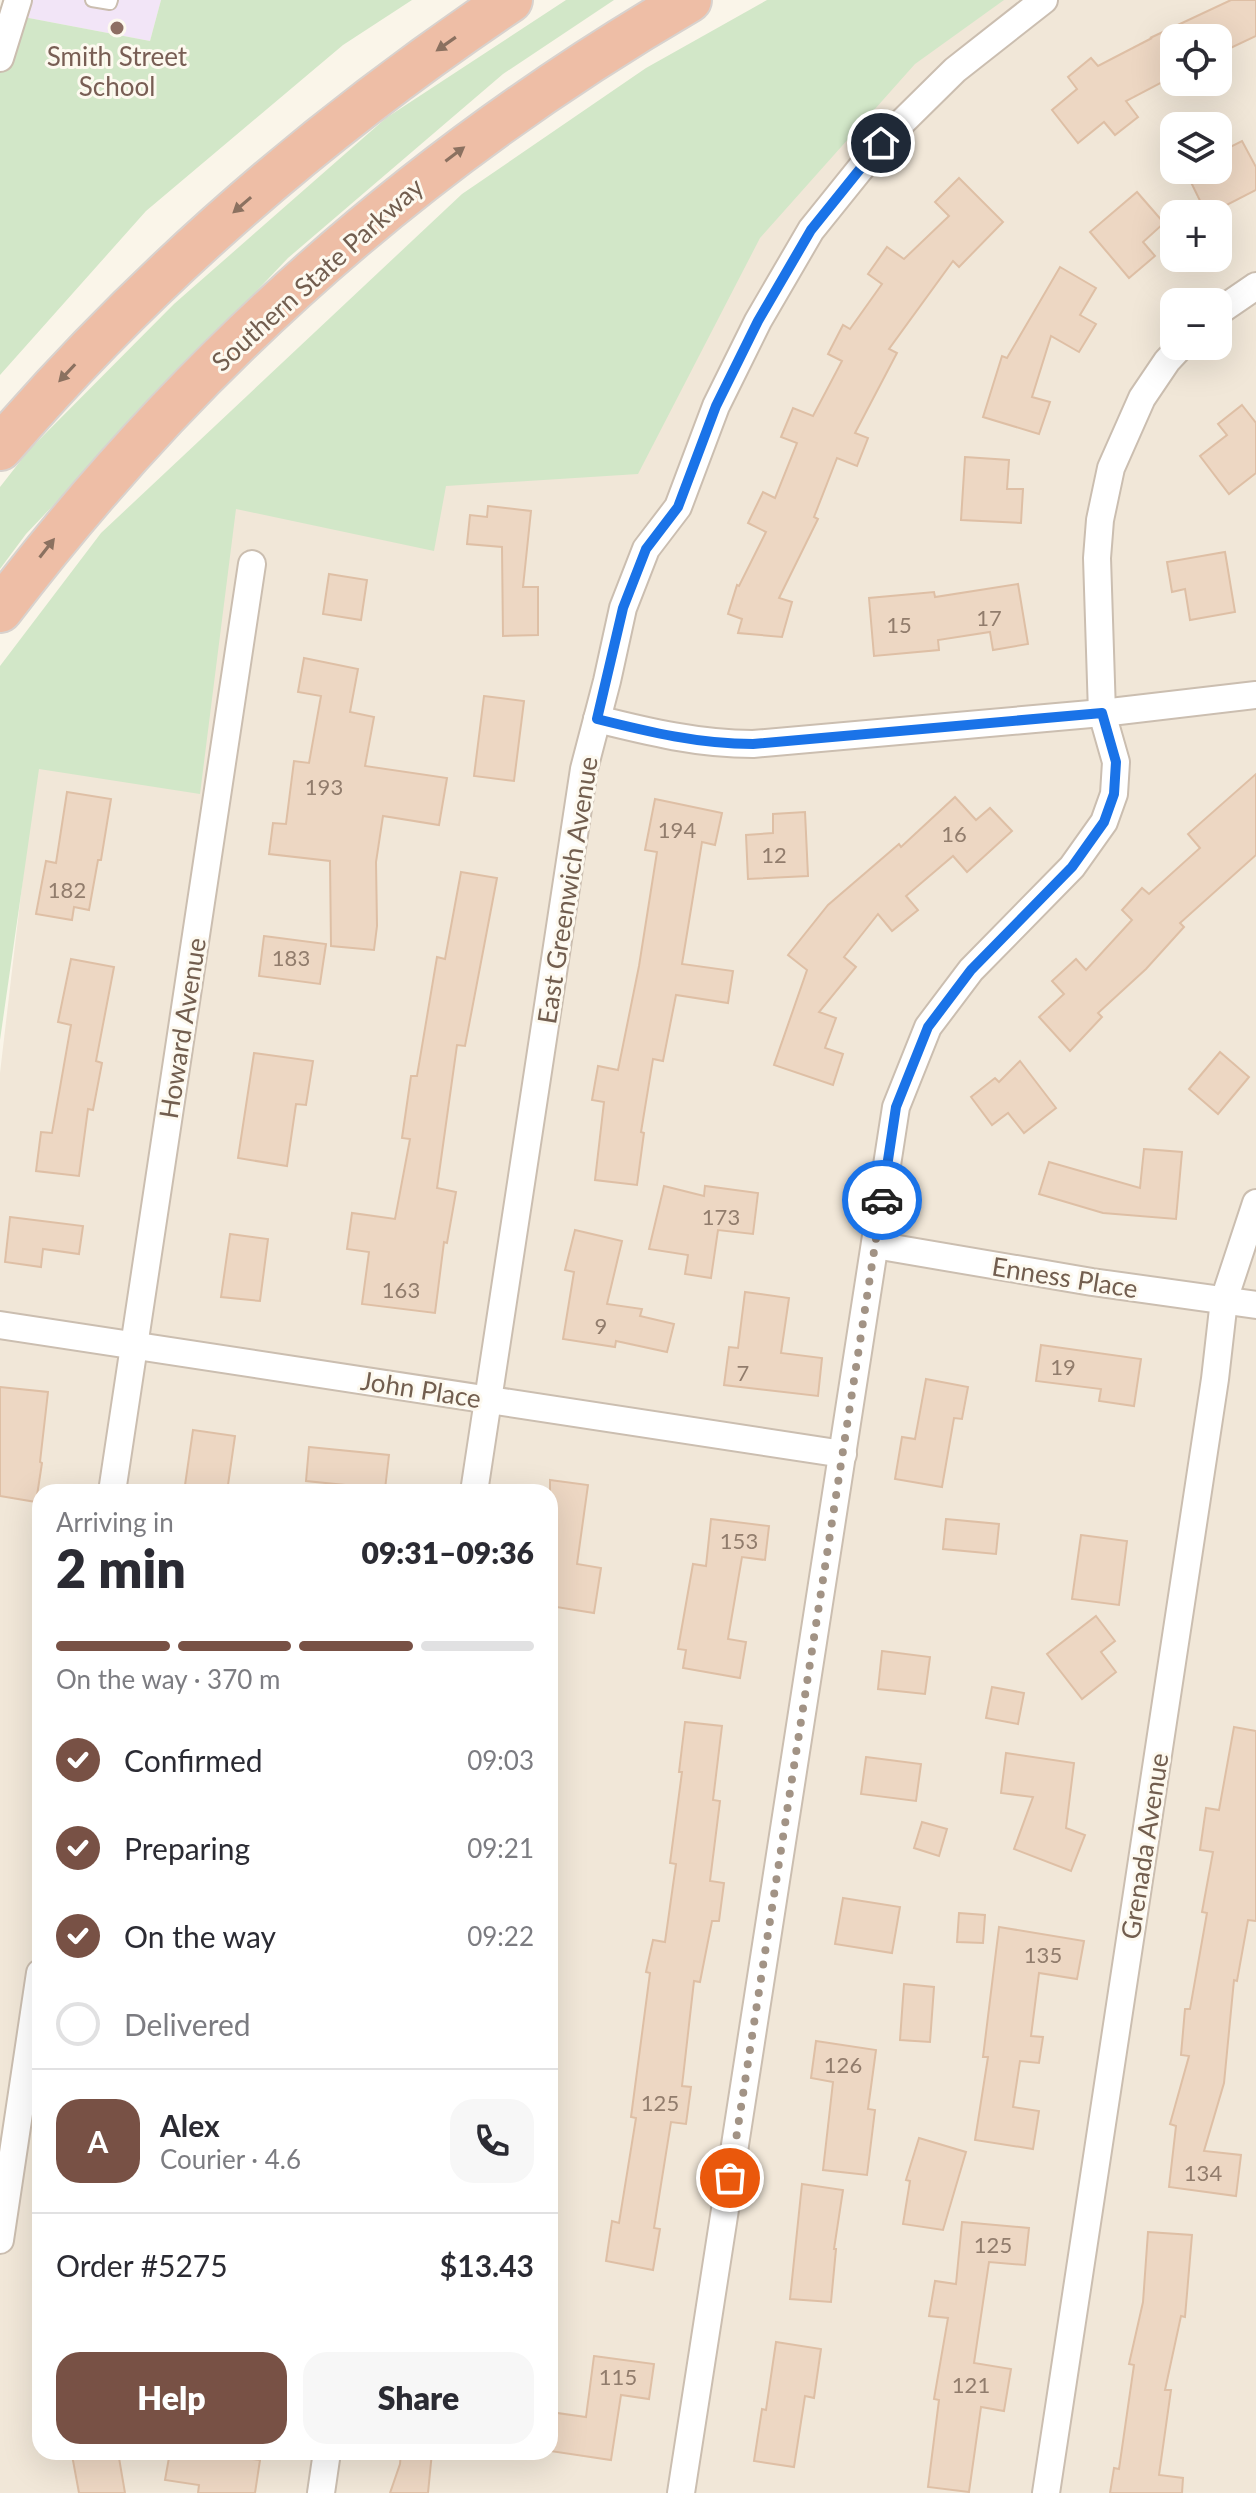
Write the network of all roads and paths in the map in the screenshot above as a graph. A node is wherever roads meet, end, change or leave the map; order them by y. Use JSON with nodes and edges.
{"nodes":[{"id":1,"x":18,"y":0,"type":"edge"},
{"id":2,"x":92,"y":0,"type":"edge"},
{"id":3,"x":111,"y":0,"type":"edge"},
{"id":4,"x":510,"y":0,"type":"edge"},
{"id":5,"x":689,"y":0,"type":"edge"},
{"id":6,"x":1044,"y":0,"type":"edge"},
{"id":7,"x":0,"y":58,"type":"edge"},
{"id":8,"x":1256,"y":286,"type":"edge"},
{"id":9,"x":1232,"y":302,"type":"edge"},
{"id":10,"x":1168,"y":360,"type":"edge"},
{"id":11,"x":0,"y":448,"type":"edge"},
{"id":12,"x":252,"y":564,"type":"dead end"},
{"id":13,"x":0,"y":610,"type":"edge"},
{"id":14,"x":1256,"y":695,"type":"edge"},
{"id":15,"x":1102,"y":713,"type":"junction"},
{"id":16,"x":597,"y":719,"type":"junction"},
{"id":17,"x":1256,"y":1203,"type":"edge"},
{"id":18,"x":875,"y":1245,"type":"junction"},
{"id":19,"x":1224,"y":1300,"type":"junction"},
{"id":20,"x":1256,"y":1305,"type":"edge"},
{"id":21,"x":0,"y":1325,"type":"edge"},
{"id":22,"x":134,"y":1345,"type":"junction"},
{"id":23,"x":488,"y":1400,"type":"junction"},
{"id":24,"x":843,"y":1454,"type":"junction"},
{"id":25,"x":113,"y":1484,"type":"edge"},
{"id":26,"x":475,"y":1484,"type":"edge"},
{"id":27,"x":32,"y":2026,"type":"edge"},
{"id":28,"x":0,"y":2240,"type":"edge"},
{"id":29,"x":326,"y":2460,"type":"edge"},
{"id":30,"x":321,"y":2493,"type":"edge"},
{"id":31,"x":681,"y":2493,"type":"edge"},
{"id":32,"x":1046,"y":2493,"type":"edge"}],
"edges":[{"from":1,"to":7,"type":"street"},
{"from":2,"to":3,"type":"lane"},
{"from":4,"to":11,"type":"highway","one_way":true},
{"from":13,"to":5,"type":"highway","name":"Southern State Parkway","one_way":true},
{"from":6,"to":16,"type":"street","name":"East Greenwich Avenue"},
{"from":8,"to":9,"type":"street"},
{"from":10,"to":15,"type":"street"},
{"from":12,"to":22,"type":"street","name":"Howard Avenue"},
{"from":14,"to":15,"type":"street"},
{"from":15,"to":16,"type":"street"},
{"from":15,"to":18,"type":"street"},
{"from":16,"to":23,"type":"street","name":"East Greenwich Avenue"},
{"from":17,"to":19,"type":"street","name":"Grenada Avenue"},
{"from":18,"to":19,"type":"street","name":"Enness Place"},
{"from":18,"to":24,"type":"street"},
{"from":19,"to":20,"type":"street","name":"Enness Place"},
{"from":19,"to":32,"type":"street","name":"Grenada Avenue"},
{"from":21,"to":22,"type":"street","name":"John Place"},
{"from":22,"to":23,"type":"street","name":"John Place"},
{"from":22,"to":25,"type":"street","name":"Howard Avenue"},
{"from":23,"to":24,"type":"street","name":"John Place"},
{"from":23,"to":26,"type":"street","name":"East Greenwich Avenue"},
{"from":24,"to":31,"type":"street"},
{"from":27,"to":28,"type":"street"},
{"from":29,"to":30,"type":"street"}]}
